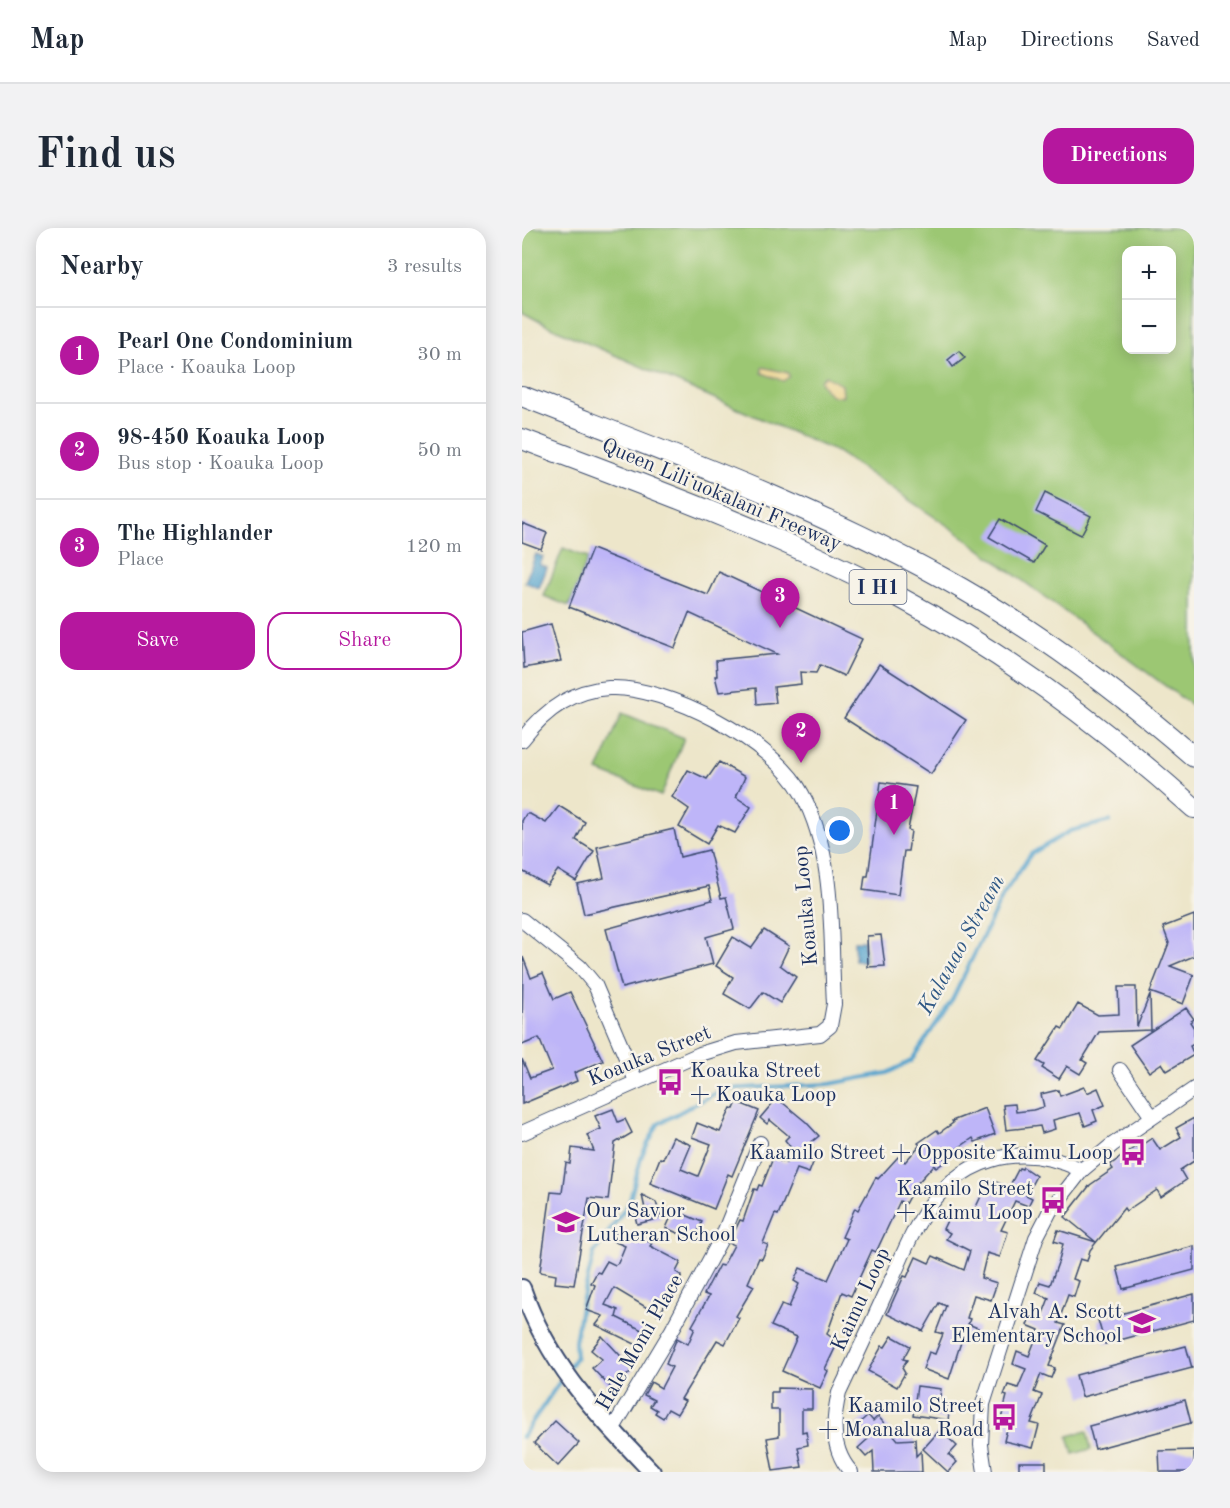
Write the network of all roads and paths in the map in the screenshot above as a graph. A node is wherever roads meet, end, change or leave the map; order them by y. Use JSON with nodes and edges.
{"nodes":[{"id":1,"x":522,"y":396,"type":"edge"},
{"id":2,"x":522,"y":439,"type":"edge"},
{"id":3,"x":522,"y":740,"type":"edge"},
{"id":4,"x":1194,"y":757,"type":"edge"},
{"id":5,"x":1194,"y":808,"type":"edge"},
{"id":6,"x":522,"y":920,"type":"edge"},
{"id":7,"x":830,"y":1026,"type":"joint"},
{"id":8,"x":1120,"y":1070,"type":"dead end"},
{"id":9,"x":636,"y":1081,"type":"junction"},
{"id":10,"x":1194,"y":1089,"type":"edge"},
{"id":11,"x":1152,"y":1117,"type":"junction"},
{"id":12,"x":522,"y":1133,"type":"edge"},
{"id":13,"x":760,"y":1143,"type":"dead end"},
{"id":14,"x":1082,"y":1170,"type":"junction"},
{"id":15,"x":522,"y":1288,"type":"edge"},
{"id":16,"x":612,"y":1430,"type":"junction"},
{"id":17,"x":652,"y":1472,"type":"edge"},
{"id":18,"x":851,"y":1472,"type":"edge"},
{"id":19,"x":985,"y":1472,"type":"edge"}],
"edges":[{"from":1,"to":4,"type":"highway","name":"Queen Liliʻuokalani Freeway","number":"I H1"},
{"from":2,"to":5,"type":"highway","name":"Queen Liliʻuokalani Freeway","number":"I H1"},
{"from":3,"to":7,"type":"street","name":"Koauka Loop"},
{"from":6,"to":9,"type":"street"},
{"from":7,"to":9,"type":"street","name":"Koauka Street"},
{"from":8,"to":11,"type":"street"},
{"from":9,"to":12,"type":"street","name":"Koauka Street"},
{"from":10,"to":11,"type":"street"},
{"from":11,"to":14,"type":"street"},
{"from":13,"to":16,"type":"street","name":"Hale Momi Place"},
{"from":14,"to":18,"type":"street","name":"Kaimu Loop"},
{"from":14,"to":19,"type":"street"},
{"from":15,"to":16,"type":"main road"},
{"from":16,"to":17,"type":"main road"}]}
